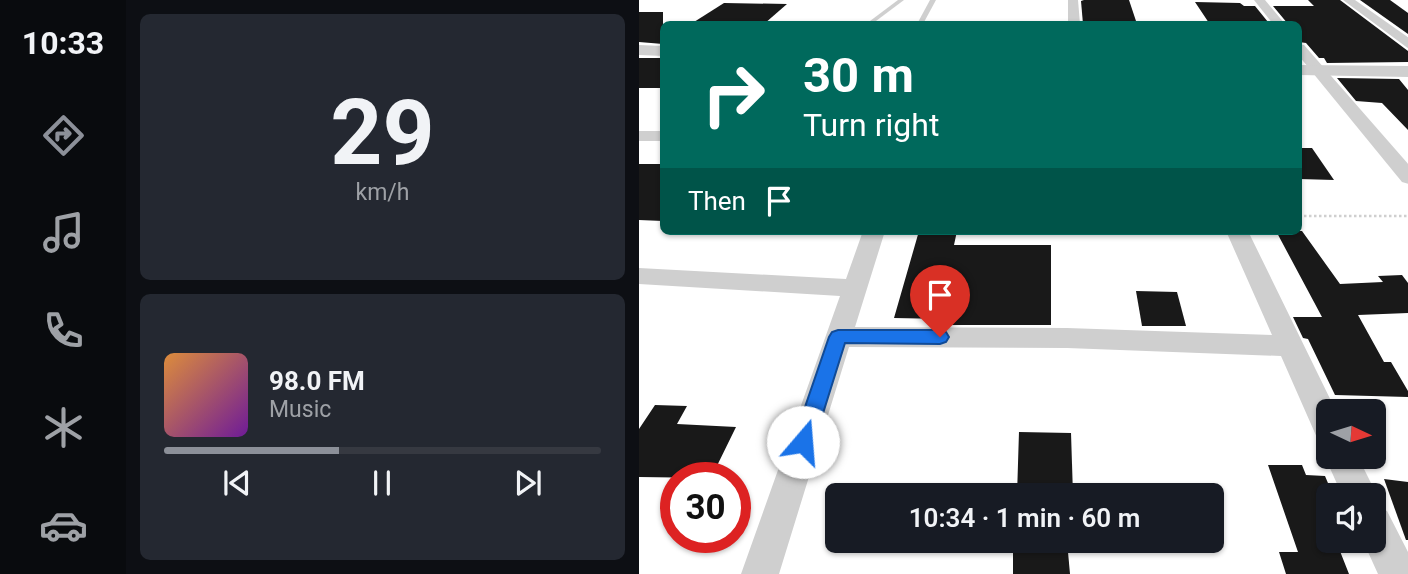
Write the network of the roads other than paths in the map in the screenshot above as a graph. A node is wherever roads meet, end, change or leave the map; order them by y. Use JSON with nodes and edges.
{"nodes":[{"id":1,"x":901,"y":0,"type":"edge"},
{"id":2,"x":933,"y":0,"type":"edge"},
{"id":3,"x":1073,"y":0,"type":"edge"},
{"id":4,"x":1259,"y":0,"type":"edge"},
{"id":5,"x":1348,"y":0,"type":"edge"},
{"id":6,"x":873,"y":21,"type":"edge"},
{"id":7,"x":922,"y":21,"type":"edge"},
{"id":8,"x":1074,"y":21,"type":"edge"},
{"id":9,"x":1276,"y":21,"type":"edge"},
{"id":10,"x":1408,"y":45,"type":"edge"},
{"id":11,"x":639,"y":50,"type":"edge"},
{"id":12,"x":660,"y":51,"type":"edge"},
{"id":13,"x":1308,"y":70,"type":"edge"},
{"id":14,"x":1408,"y":72,"type":"edge"},
{"id":15,"x":639,"y":135,"type":"edge"},
{"id":16,"x":660,"y":136,"type":"edge"},
{"id":17,"x":1408,"y":178,"type":"edge"},
{"id":18,"x":873,"y":235,"type":"edge"},
{"id":19,"x":1239,"y":235,"type":"edge"},
{"id":20,"x":639,"y":276,"type":"edge"},
{"id":21,"x":854,"y":288,"type":"junction"},
{"id":22,"x":838,"y":337,"type":"junction"},
{"id":23,"x":1288,"y":346,"type":"junction"},
{"id":24,"x":1316,"y":403,"type":"edge"},
{"id":25,"x":1386,"y":549,"type":"edge"},
{"id":26,"x":760,"y":574,"type":"edge"},
{"id":27,"x":1398,"y":574,"type":"edge"}],
"edges":[{"from":1,"to":6,"type":"lane"},
{"from":2,"to":7,"type":"lane"},
{"from":3,"to":8,"type":"street"},
{"from":4,"to":9,"type":"street"},
{"from":5,"to":10,"type":"street"},
{"from":11,"to":12,"type":"street"},
{"from":13,"to":14,"type":"street"},
{"from":13,"to":17,"type":"street"},
{"from":15,"to":16,"type":"street"},
{"from":18,"to":21,"type":"street"},
{"from":19,"to":23,"type":"street"},
{"from":20,"to":21,"type":"street"},
{"from":21,"to":22,"type":"street"},
{"from":22,"to":23,"type":"street"},
{"from":22,"to":26,"type":"street"},
{"from":23,"to":24,"type":"street"},
{"from":25,"to":27,"type":"street"}]}
